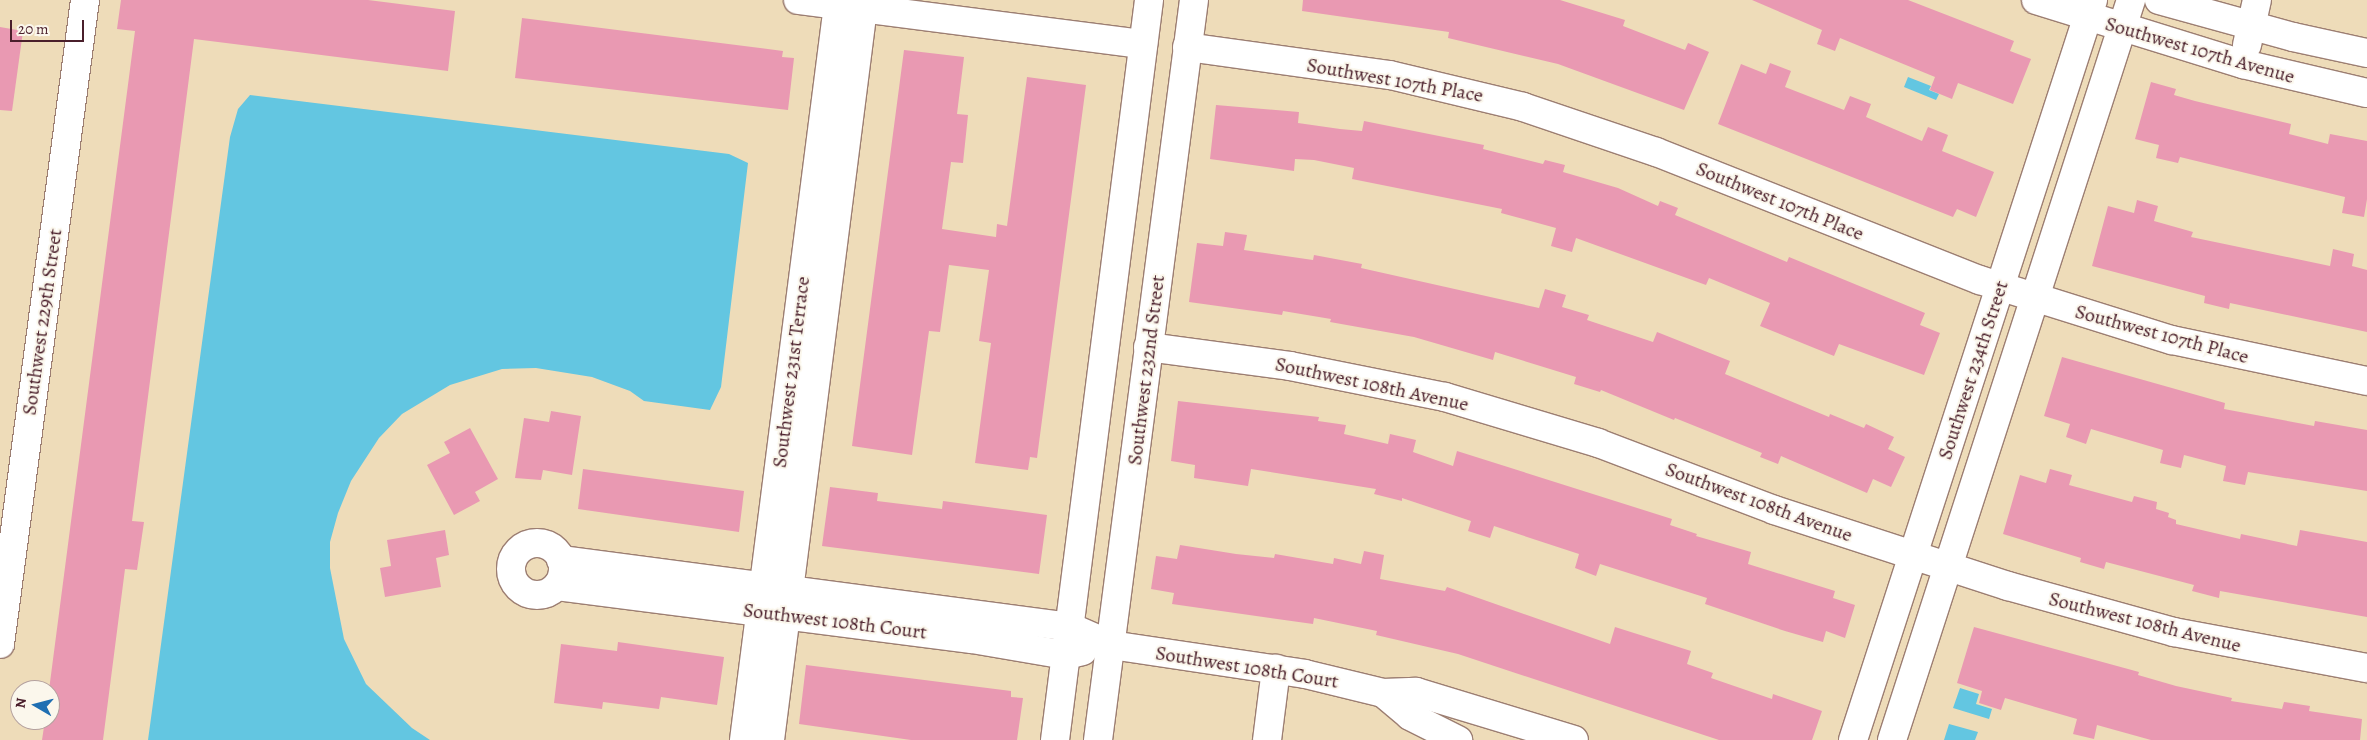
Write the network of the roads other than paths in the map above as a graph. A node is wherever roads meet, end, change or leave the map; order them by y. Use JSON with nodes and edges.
{"nodes":[{"id":1,"x":84,"y":0,"type":"edge"},
{"id":2,"x":798,"y":0,"type":"edge"},
{"id":3,"x":1149,"y":0,"type":"edge"},
{"id":4,"x":1194,"y":0,"type":"edge"},
{"id":5,"x":2036,"y":0,"type":"edge"},
{"id":6,"x":2130,"y":0,"type":"edge"},
{"id":7,"x":2159,"y":0,"type":"edge"},
{"id":8,"x":2257,"y":0,"type":"edge"},
{"id":9,"x":851,"y":6,"type":"junction"},
{"id":10,"x":2090,"y":9,"type":"edge"},
{"id":11,"x":2251,"y":26,"type":"junction"},
{"id":12,"x":2122,"y":29,"type":"junction"},
{"id":13,"x":1143,"y":44,"type":"junction"},
{"id":14,"x":1188,"y":47,"type":"junction"},
{"id":15,"x":2367,"y":53,"type":"edge"},
{"id":16,"x":2243,"y":64,"type":"junction"},
{"id":17,"x":2367,"y":93,"type":"edge"},
{"id":18,"x":2000,"y":287,"type":"junction"},
{"id":19,"x":2035,"y":298,"type":"junction"},
{"id":20,"x":1148,"y":347,"type":"junction"},
{"id":21,"x":2367,"y":381,"type":"edge"},
{"id":22,"x":1912,"y":555,"type":"junction"},
{"id":23,"x":5,"y":565,"type":"edge"},
{"id":24,"x":1948,"y":566,"type":"junction"},
{"id":25,"x":559,"y":573,"type":"dead end"},
{"id":26,"x":775,"y":601,"type":"junction"},
{"id":27,"x":1070,"y":627,"type":"junction"},
{"id":28,"x":0,"y":644,"type":"edge"},
{"id":29,"x":1111,"y":644,"type":"junction"},
{"id":30,"x":1066,"y":655,"type":"junction"},
{"id":31,"x":2367,"y":668,"type":"edge"},
{"id":32,"x":1276,"y":669,"type":"junction"},
{"id":33,"x":1383,"y":693,"type":"junction"},
{"id":34,"x":1057,"y":731,"type":"edge"},
{"id":35,"x":744,"y":740,"type":"edge"},
{"id":36,"x":770,"y":740,"type":"edge"},
{"id":37,"x":1098,"y":740,"type":"edge"},
{"id":38,"x":1267,"y":740,"type":"edge"},
{"id":39,"x":1458,"y":740,"type":"edge"},
{"id":40,"x":1574,"y":740,"type":"edge"},
{"id":41,"x":1853,"y":740,"type":"edge"},
{"id":42,"x":1892,"y":740,"type":"edge"}],
"edges":[{"from":1,"to":23,"type":"street","name":"Southwest 229th Street"},
{"from":2,"to":9,"type":"street"},
{"from":3,"to":13,"type":"street"},
{"from":4,"to":14,"type":"street","name":"Southwest 232nd Street"},
{"from":5,"to":10,"type":"street","name":"Southwest 107th Avenue"},
{"from":6,"to":12,"type":"street","name":"Southwest 234th Street"},
{"from":7,"to":11,"type":"street"},
{"from":8,"to":11,"type":"street"},
{"from":9,"to":13,"type":"street"},
{"from":9,"to":26,"type":"street","name":"Southwest 231st Terrace"},
{"from":10,"to":12,"type":"street","name":"Southwest 107th Avenue"},
{"from":10,"to":18,"type":"street","name":"Southwest 234th Street"},
{"from":11,"to":15,"type":"street"},
{"from":11,"to":16,"type":"street"},
{"from":12,"to":16,"type":"street","name":"Southwest 107th Avenue"},
{"from":12,"to":19,"type":"street","name":"Southwest 234th Street"},
{"from":13,"to":27,"type":"street"},
{"from":14,"to":18,"type":"street","name":"Southwest 107th Place"},
{"from":14,"to":20,"type":"street","name":"Southwest 232nd Street"},
{"from":16,"to":17,"type":"street","name":"Southwest 107th Avenue"},
{"from":18,"to":19,"type":"street","name":"Southwest 107th Place"},
{"from":18,"to":22,"type":"street","name":"Southwest 234th Street"},
{"from":19,"to":21,"type":"street","name":"Southwest 107th Place"},
{"from":19,"to":24,"type":"street","name":"Southwest 234th Street"},
{"from":20,"to":22,"type":"street","name":"Southwest 108th Avenue"},
{"from":20,"to":29,"type":"street","name":"Southwest 232nd Street"},
{"from":22,"to":24,"type":"street","name":"Southwest 108th Avenue"},
{"from":22,"to":41,"type":"street","name":"Southwest 234th Street"},
{"from":23,"to":28,"type":"street","name":"Southwest 229th Street"},
{"from":24,"to":31,"type":"street","name":"Southwest 108th Avenue"},
{"from":24,"to":42,"type":"street","name":"Southwest 234th Street"},
{"from":25,"to":26,"type":"street","name":"Southwest 108th Court"},
{"from":26,"to":27,"type":"street","name":"Southwest 108th Court"},
{"from":26,"to":30,"type":"street","name":"Southwest 108th Court"},
{"from":26,"to":35,"type":"street","name":"Southwest 231st Terrace"},
{"from":26,"to":36,"type":"street","name":"Southwest 231st Terrace"},
{"from":27,"to":29,"type":"street","name":"Southwest 108th Court"},
{"from":27,"to":30,"type":"street"},
{"from":29,"to":30,"type":"street","name":"Southwest 108th Court"},
{"from":29,"to":32,"type":"street","name":"Southwest 108th Court"},
{"from":29,"to":37,"type":"street","name":"Southwest 232nd Street"},
{"from":30,"to":34,"type":"street"},
{"from":32,"to":33,"type":"street","name":"Southwest 108th Court"},
{"from":32,"to":38,"type":"street"},
{"from":33,"to":39,"type":"street","name":"Southwest 108th Court"},
{"from":33,"to":40,"type":"street","name":"Southwest 108th Court"}]}
